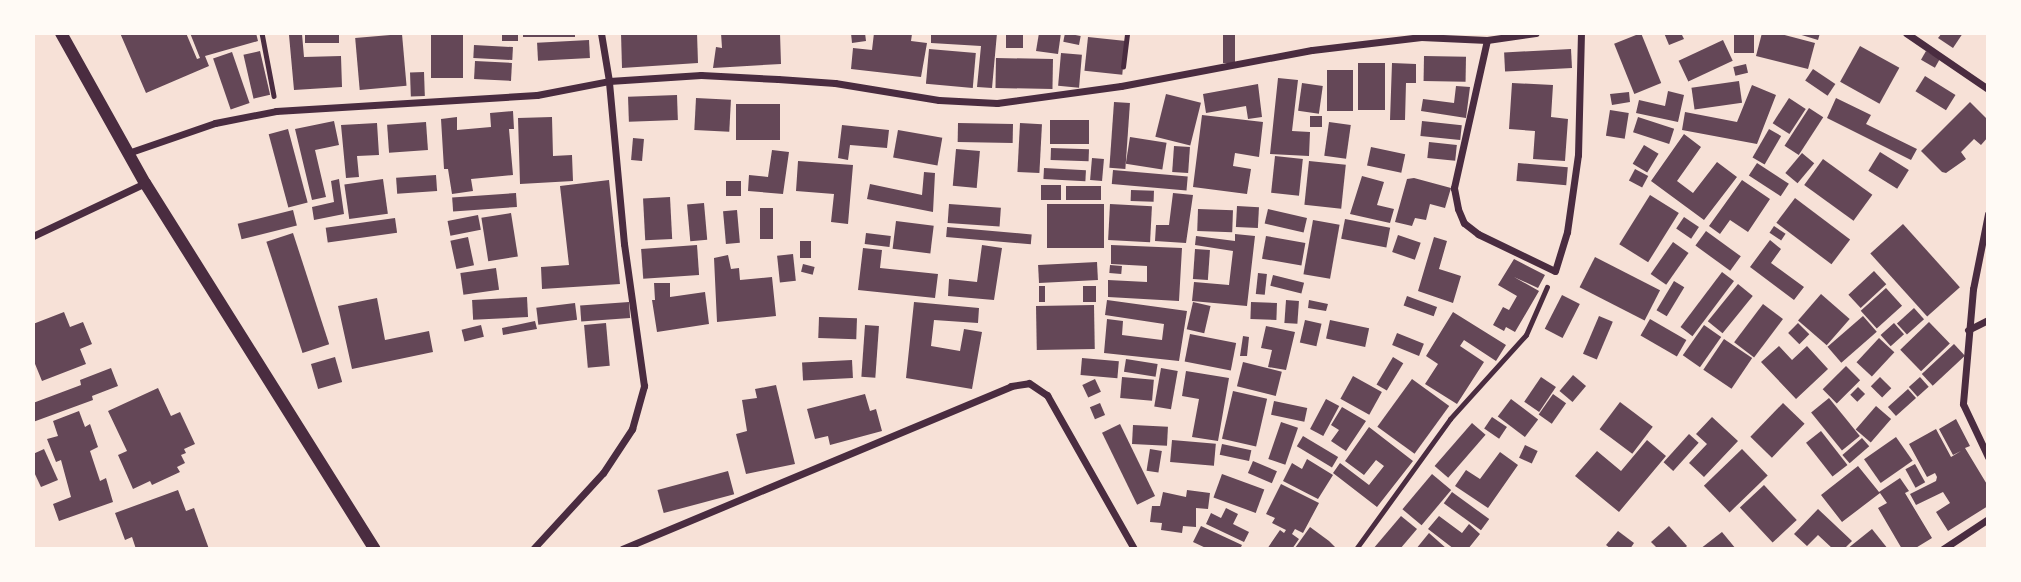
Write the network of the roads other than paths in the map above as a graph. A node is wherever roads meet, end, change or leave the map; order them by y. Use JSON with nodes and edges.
{"nodes":[{"id":1,"x":61,"y":33,"type":"edge"},
{"id":2,"x":601,"y":33,"type":"edge"},
{"id":3,"x":1536,"y":33,"type":"edge"},
{"id":4,"x":1581,"y":33,"type":"edge"},
{"id":5,"x":1906,"y":33,"type":"edge"},
{"id":6,"x":1487,"y":40,"type":"junction"},
{"id":7,"x":609,"y":81,"type":"junction"},
{"id":8,"x":1988,"y":89,"type":"edge"},
{"id":9,"x":128,"y":153,"type":"junction"},
{"id":10,"x":145,"y":183,"type":"junction"},
{"id":11,"x":1988,"y":214,"type":"edge"},
{"id":12,"x":33,"y":236,"type":"edge"},
{"id":13,"x":1988,"y":320,"type":"edge"},
{"id":14,"x":1968,"y":330,"type":"junction"},
{"id":15,"x":1988,"y":457,"type":"edge"},
{"id":16,"x":1988,"y":519,"type":"edge"},
{"id":17,"x":375,"y":549,"type":"edge"},
{"id":18,"x":533,"y":549,"type":"edge"},
{"id":19,"x":622,"y":549,"type":"edge"},
{"id":20,"x":1134,"y":549,"type":"edge"},
{"id":21,"x":1942,"y":549,"type":"edge"}],
"edges":[{"from":1,"to":9,"type":"street"},
{"from":2,"to":7,"type":"street"},
{"from":3,"to":6,"type":"street"},
{"from":4,"to":6,"type":"street"},
{"from":5,"to":8,"type":"street"},
{"from":6,"to":7,"type":"street"},
{"from":7,"to":9,"type":"street"},
{"from":7,"to":18,"type":"street"},
{"from":9,"to":10,"type":"street"},
{"from":10,"to":12,"type":"street"},
{"from":10,"to":17,"type":"street"},
{"from":11,"to":14,"type":"street"},
{"from":13,"to":14,"type":"street"},
{"from":14,"to":15,"type":"street"},
{"from":16,"to":21,"type":"street"},
{"from":19,"to":20,"type":"street"}]}
